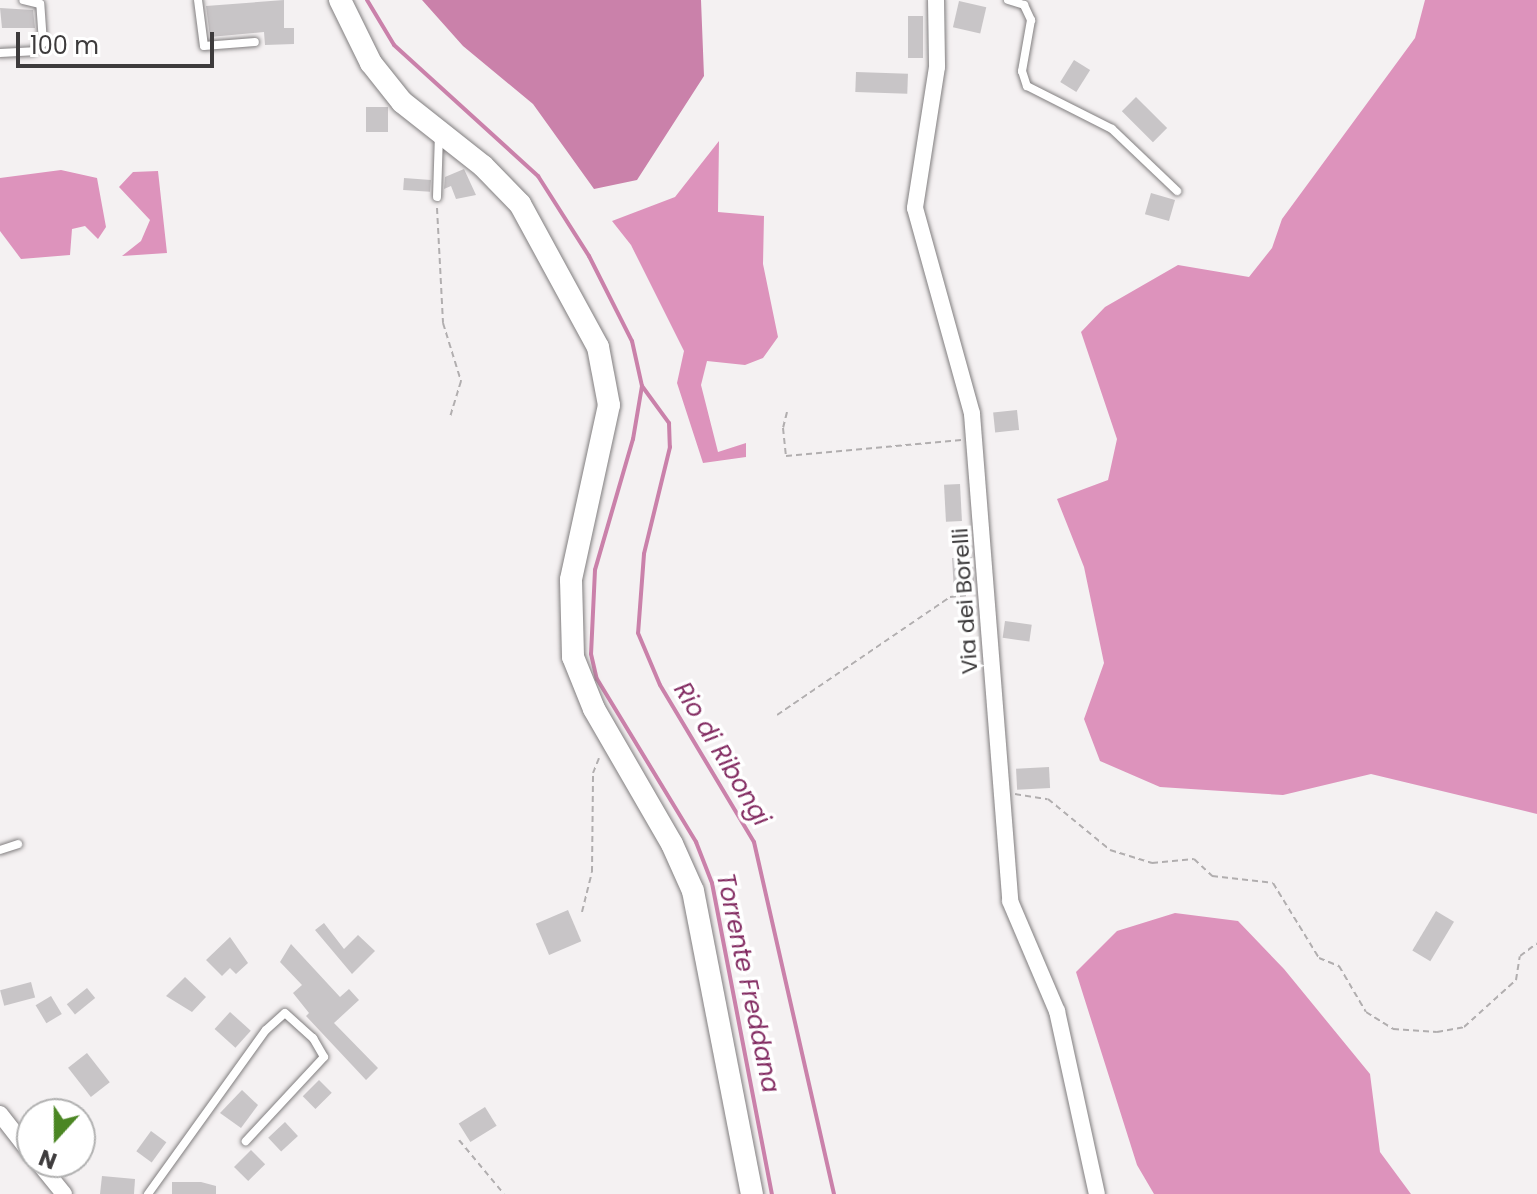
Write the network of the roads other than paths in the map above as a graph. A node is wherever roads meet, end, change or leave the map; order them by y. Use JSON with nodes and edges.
{"nodes":[{"id":1,"x":23,"y":0,"type":"edge"},
{"id":2,"x":198,"y":0,"type":"edge"},
{"id":3,"x":340,"y":0,"type":"edge"},
{"id":4,"x":936,"y":0,"type":"edge"},
{"id":5,"x":1008,"y":0,"type":"edge"},
{"id":6,"x":255,"y":42,"type":"dead end"},
{"id":7,"x":0,"y":53,"type":"edge"},
{"id":8,"x":439,"y":134,"type":"junction"},
{"id":9,"x":1177,"y":191,"type":"dead end"},
{"id":10,"x":437,"y":197,"type":"road end"},
{"id":11,"x":18,"y":844,"type":"dead end"},
{"id":12,"x":0,"y":850,"type":"edge"},
{"id":13,"x":0,"y":1114,"type":"edge"},
{"id":14,"x":16,"y":1134,"type":"edge"},
{"id":15,"x":246,"y":1141,"type":"dead end"},
{"id":16,"x":51,"y":1178,"type":"edge"},
{"id":17,"x":64,"y":1194,"type":"edge"},
{"id":18,"x":148,"y":1194,"type":"edge"},
{"id":19,"x":752,"y":1194,"type":"edge"},
{"id":20,"x":1097,"y":1194,"type":"edge"}],
"edges":[{"from":1,"to":7,"type":"lane"},
{"from":2,"to":6,"type":"lane"},
{"from":3,"to":8,"type":"main road"},
{"from":4,"to":20,"type":"street","name":"Via dei Borelli"},
{"from":5,"to":9,"type":"lane"},
{"from":8,"to":10,"type":"lane"},
{"from":8,"to":19,"type":"main road"},
{"from":11,"to":12,"type":"lane"},
{"from":13,"to":14,"type":"street"},
{"from":15,"to":18,"type":"lane"},
{"from":16,"to":17,"type":"street"}]}
